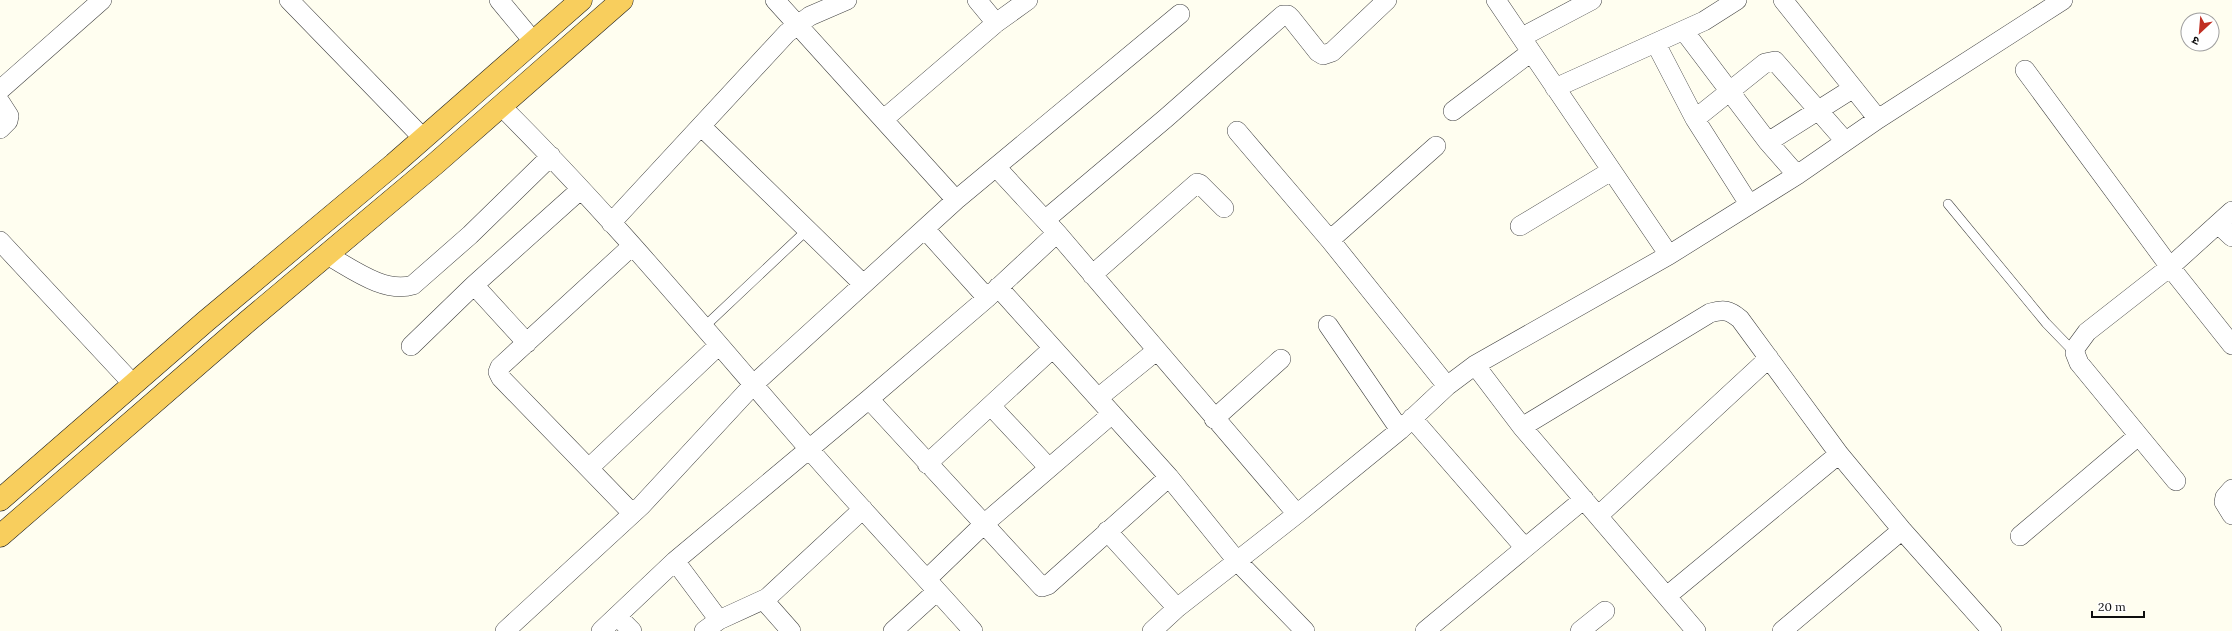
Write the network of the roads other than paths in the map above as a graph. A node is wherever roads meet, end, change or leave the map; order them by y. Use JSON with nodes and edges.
{"nodes":[{"id":1,"x":102,"y":0,"type":"edge"},
{"id":2,"x":290,"y":0,"type":"edge"},
{"id":3,"x":499,"y":0,"type":"edge"},
{"id":4,"x":581,"y":0,"type":"edge"},
{"id":5,"x":622,"y":0,"type":"edge"},
{"id":6,"x":775,"y":0,"type":"edge"},
{"id":7,"x":847,"y":0,"type":"edge"},
{"id":8,"x":977,"y":0,"type":"edge"},
{"id":9,"x":1028,"y":0,"type":"edge"},
{"id":10,"x":1387,"y":0,"type":"edge"},
{"id":11,"x":1496,"y":0,"type":"edge"},
{"id":12,"x":1592,"y":0,"type":"edge"},
{"id":13,"x":1737,"y":0,"type":"edge"},
{"id":14,"x":1783,"y":0,"type":"edge"},
{"id":15,"x":2063,"y":0,"type":"edge"},
{"id":16,"x":1180,"y":14,"type":"dead end"},
{"id":17,"x":996,"y":23,"type":"junction"},
{"id":18,"x":798,"y":24,"type":"junction"},
{"id":19,"x":1684,"y":30,"type":"junction"},
{"id":20,"x":533,"y":41,"type":"junction"},
{"id":21,"x":1527,"y":44,"type":"junction"},
{"id":22,"x":1656,"y":44,"type":"junction"},
{"id":23,"x":2025,"y":70,"type":"dead end"},
{"id":24,"x":1554,"y":88,"type":"junction"},
{"id":25,"x":1852,"y":89,"type":"junction"},
{"id":26,"x":0,"y":90,"type":"edge"},
{"id":27,"x":1731,"y":91,"type":"junction"},
{"id":28,"x":0,"y":102,"type":"edge"},
{"id":29,"x":501,"y":106,"type":"junction"},
{"id":30,"x":1453,"y":111,"type":"dead end"},
{"id":31,"x":1819,"y":111,"type":"junction"},
{"id":32,"x":884,"y":119,"type":"junction"},
{"id":33,"x":1695,"y":119,"type":"junction"},
{"id":34,"x":1878,"y":119,"type":"junction"},
{"id":35,"x":702,"y":127,"type":"junction"},
{"id":36,"x":0,"y":129,"type":"edge"},
{"id":37,"x":1237,"y":130,"type":"dead end"},
{"id":38,"x":423,"y":138,"type":"junction"},
{"id":39,"x":1845,"y":141,"type":"junction"},
{"id":40,"x":1768,"y":142,"type":"junction"},
{"id":41,"x":1436,"y":146,"type":"dead end"},
{"id":42,"x":551,"y":156,"type":"junction"},
{"id":43,"x":996,"y":167,"type":"junction"},
{"id":44,"x":1611,"y":171,"type":"junction"},
{"id":45,"x":1797,"y":175,"type":"junction"},
{"id":46,"x":580,"y":190,"type":"junction"},
{"id":47,"x":956,"y":200,"type":"junction"},
{"id":48,"x":1748,"y":204,"type":"junction"},
{"id":49,"x":1948,"y":204,"type":"dead end"},
{"id":50,"x":1224,"y":208,"type":"dead end"},
{"id":51,"x":2225,"y":218,"type":"edge"},
{"id":52,"x":611,"y":223,"type":"junction"},
{"id":53,"x":1520,"y":226,"type":"dead end"},
{"id":54,"x":1051,"y":227,"type":"junction"},
{"id":55,"x":925,"y":229,"type":"junction"},
{"id":56,"x":808,"y":230,"type":"junction"},
{"id":57,"x":2232,"y":237,"type":"edge"},
{"id":58,"x":1330,"y":240,"type":"junction"},
{"id":59,"x":0,"y":241,"type":"edge"},
{"id":60,"x":632,"y":246,"type":"junction"},
{"id":61,"x":327,"y":255,"type":"junction"},
{"id":62,"x":1669,"y":255,"type":"junction"},
{"id":63,"x":2170,"y":267,"type":"junction"},
{"id":64,"x":1092,"y":275,"type":"junction"},
{"id":65,"x":863,"y":284,"type":"junction"},
{"id":66,"x":474,"y":285,"type":"junction"},
{"id":67,"x":992,"y":292,"type":"junction"},
{"id":68,"x":1328,"y":325,"type":"dead end"},
{"id":69,"x":704,"y":327,"type":"junction"},
{"id":70,"x":527,"y":343,"type":"junction"},
{"id":71,"x":720,"y":345,"type":"junction"},
{"id":72,"x":2232,"y":345,"type":"edge"},
{"id":73,"x":411,"y":346,"type":"dead end"},
{"id":74,"x":1053,"y":348,"type":"junction"},
{"id":75,"x":1156,"y":351,"type":"junction"},
{"id":76,"x":2075,"y":353,"type":"junction"},
{"id":77,"x":1769,"y":358,"type":"junction"},
{"id":78,"x":1281,"y":359,"type":"dead end"},
{"id":79,"x":1475,"y":365,"type":"junction"},
{"id":80,"x":133,"y":384,"type":"junction"},
{"id":81,"x":754,"y":384,"type":"junction"},
{"id":82,"x":1447,"y":386,"type":"junction"},
{"id":83,"x":1098,"y":398,"type":"junction"},
{"id":84,"x":869,"y":400,"type":"junction"},
{"id":85,"x":991,"y":406,"type":"junction"},
{"id":86,"x":1112,"y":414,"type":"junction"},
{"id":87,"x":1214,"y":419,"type":"junction"},
{"id":88,"x":1406,"y":424,"type":"junction"},
{"id":89,"x":1522,"y":427,"type":"junction"},
{"id":90,"x":2138,"y":436,"type":"junction"},
{"id":91,"x":809,"y":449,"type":"junction"},
{"id":92,"x":1839,"y":454,"type":"junction"},
{"id":93,"x":927,"y":464,"type":"junction"},
{"id":94,"x":589,"y":468,"type":"junction"},
{"id":95,"x":1050,"y":468,"type":"junction"},
{"id":96,"x":1169,"y":477,"type":"junction"},
{"id":97,"x":2176,"y":481,"type":"dead end"},
{"id":98,"x":2232,"y":489,"type":"edge"},
{"id":99,"x":1584,"y":499,"type":"junction"},
{"id":100,"x":0,"y":500,"type":"edge"},
{"id":101,"x":863,"y":509,"type":"junction"},
{"id":102,"x":632,"y":513,"type":"junction"},
{"id":103,"x":1297,"y":514,"type":"junction"},
{"id":104,"x":2232,"y":515,"type":"edge"},
{"id":105,"x":1598,"y":516,"type":"junction"},
{"id":106,"x":984,"y":524,"type":"junction"},
{"id":107,"x":1902,"y":530,"type":"junction"},
{"id":108,"x":1107,"y":531,"type":"junction"},
{"id":109,"x":0,"y":536,"type":"edge"},
{"id":110,"x":2020,"y":536,"type":"dead end"},
{"id":111,"x":1525,"y":548,"type":"junction"},
{"id":112,"x":675,"y":561,"type":"junction"},
{"id":113,"x":1237,"y":561,"type":"junction"},
{"id":114,"x":932,"y":585,"type":"junction"},
{"id":115,"x":1667,"y":596,"type":"junction"},
{"id":116,"x":767,"y":598,"type":"junction"},
{"id":117,"x":1177,"y":608,"type":"junction"},
{"id":118,"x":1604,"y":612,"type":"dead end"},
{"id":119,"x":617,"y":616,"type":"junction"},
{"id":120,"x":719,"y":620,"type":"junction"},
{"id":121,"x":1986,"y":629,"type":"edge"},
{"id":122,"x":505,"y":631,"type":"edge"},
{"id":123,"x":601,"y":631,"type":"edge"},
{"id":124,"x":632,"y":631,"type":"edge"},
{"id":125,"x":704,"y":631,"type":"edge"},
{"id":126,"x":791,"y":631,"type":"edge"},
{"id":127,"x":893,"y":631,"type":"edge"},
{"id":128,"x":973,"y":631,"type":"edge"},
{"id":129,"x":1152,"y":631,"type":"edge"},
{"id":130,"x":1305,"y":631,"type":"edge"},
{"id":131,"x":1425,"y":631,"type":"edge"},
{"id":132,"x":1580,"y":631,"type":"edge"},
{"id":133,"x":1696,"y":631,"type":"edge"},
{"id":134,"x":1782,"y":631,"type":"edge"}],
"edges":[{"from":1,"to":26,"type":"street"},
{"from":2,"to":38,"type":"street"},
{"from":3,"to":20,"type":"street"},
{"from":4,"to":20,"type":"highway"},
{"from":5,"to":29,"type":"highway"},
{"from":6,"to":18,"type":"street"},
{"from":7,"to":18,"type":"street"},
{"from":8,"to":17,"type":"street"},
{"from":9,"to":17,"type":"street"},
{"from":10,"to":54,"type":"street"},
{"from":11,"to":21,"type":"street"},
{"from":12,"to":21,"type":"street"},
{"from":13,"to":19,"type":"street"},
{"from":14,"to":25,"type":"street"},
{"from":15,"to":34,"type":"street"},
{"from":16,"to":43,"type":"street"},
{"from":17,"to":32,"type":"street"},
{"from":18,"to":32,"type":"street"},
{"from":18,"to":35,"type":"street"},
{"from":19,"to":22,"type":"street"},
{"from":19,"to":27,"type":"street"},
{"from":20,"to":38,"type":"highway"},
{"from":21,"to":24,"type":"street"},
{"from":21,"to":30,"type":"street"},
{"from":22,"to":24,"type":"street"},
{"from":22,"to":33,"type":"street"},
{"from":23,"to":63,"type":"street"},
{"from":24,"to":44,"type":"street"},
{"from":25,"to":31,"type":"street"},
{"from":25,"to":34,"type":"street"},
{"from":27,"to":31,"type":"street"},
{"from":27,"to":33,"type":"street"},
{"from":27,"to":40,"type":"street"},
{"from":28,"to":36,"type":"street"},
{"from":29,"to":42,"type":"street"},
{"from":29,"to":61,"type":"highway"},
{"from":31,"to":39,"type":"street"},
{"from":31,"to":40,"type":"street"},
{"from":32,"to":47,"type":"street"},
{"from":33,"to":48,"type":"street"},
{"from":34,"to":39,"type":"street"},
{"from":35,"to":52,"type":"street"},
{"from":35,"to":56,"type":"street"},
{"from":37,"to":58,"type":"street"},
{"from":38,"to":80,"type":"highway"},
{"from":39,"to":45,"type":"street"},
{"from":40,"to":45,"type":"street"},
{"from":41,"to":58,"type":"street"},
{"from":42,"to":46,"type":"street"},
{"from":42,"to":61,"type":"street"},
{"from":43,"to":47,"type":"street"},
{"from":43,"to":54,"type":"street"},
{"from":44,"to":53,"type":"street"},
{"from":44,"to":62,"type":"street"},
{"from":45,"to":48,"type":"street"},
{"from":46,"to":52,"type":"street"},
{"from":46,"to":66,"type":"street"},
{"from":47,"to":55,"type":"street"},
{"from":48,"to":62,"type":"street"},
{"from":49,"to":76,"type":"lane"},
{"from":50,"to":64,"type":"street"},
{"from":51,"to":57,"type":"street"},
{"from":51,"to":63,"type":"street"},
{"from":52,"to":60,"type":"street"},
{"from":54,"to":64,"type":"street"},
{"from":54,"to":67,"type":"street"},
{"from":55,"to":65,"type":"street"},
{"from":55,"to":67,"type":"street"},
{"from":56,"to":65,"type":"street"},
{"from":56,"to":69,"type":"lane"},
{"from":58,"to":82,"type":"street"},
{"from":59,"to":80,"type":"street"},
{"from":60,"to":69,"type":"street"},
{"from":60,"to":70,"type":"street"},
{"from":61,"to":109,"type":"highway"},
{"from":62,"to":79,"type":"street"},
{"from":63,"to":72,"type":"street"},
{"from":63,"to":76,"type":"street"},
{"from":64,"to":75,"type":"street"},
{"from":65,"to":81,"type":"street"},
{"from":66,"to":70,"type":"street"},
{"from":66,"to":73,"type":"street"},
{"from":67,"to":74,"type":"street"},
{"from":67,"to":84,"type":"street"},
{"from":68,"to":88,"type":"street"},
{"from":69,"to":71,"type":"street"},
{"from":70,"to":94,"type":"street"},
{"from":71,"to":81,"type":"street"},
{"from":71,"to":94,"type":"street"},
{"from":74,"to":83,"type":"street"},
{"from":74,"to":85,"type":"street"},
{"from":75,"to":83,"type":"street"},
{"from":75,"to":87,"type":"street"},
{"from":76,"to":90,"type":"street"},
{"from":77,"to":89,"type":"street"},
{"from":77,"to":92,"type":"street"},
{"from":77,"to":105,"type":"street"},
{"from":78,"to":87,"type":"street"},
{"from":79,"to":82,"type":"street"},
{"from":79,"to":89,"type":"street"},
{"from":80,"to":100,"type":"highway"},
{"from":81,"to":91,"type":"street"},
{"from":81,"to":102,"type":"street"},
{"from":82,"to":88,"type":"street"},
{"from":83,"to":86,"type":"street"},
{"from":84,"to":91,"type":"street"},
{"from":84,"to":93,"type":"street"},
{"from":85,"to":93,"type":"street"},
{"from":85,"to":95,"type":"street"},
{"from":86,"to":95,"type":"street"},
{"from":86,"to":96,"type":"street"},
{"from":87,"to":103,"type":"street"},
{"from":88,"to":103,"type":"street"},
{"from":88,"to":111,"type":"street"},
{"from":89,"to":99,"type":"street"},
{"from":90,"to":97,"type":"street"},
{"from":90,"to":110,"type":"street"},
{"from":91,"to":101,"type":"street"},
{"from":91,"to":112,"type":"street"},
{"from":92,"to":107,"type":"street"},
{"from":92,"to":115,"type":"street"},
{"from":93,"to":106,"type":"street"},
{"from":94,"to":102,"type":"street"},
{"from":95,"to":106,"type":"street"},
{"from":96,"to":108,"type":"street"},
{"from":96,"to":113,"type":"street"},
{"from":98,"to":104,"type":"street"},
{"from":99,"to":105,"type":"street"},
{"from":99,"to":111,"type":"street"},
{"from":101,"to":114,"type":"street"},
{"from":101,"to":116,"type":"street"},
{"from":102,"to":122,"type":"street"},
{"from":103,"to":113,"type":"street"},
{"from":105,"to":115,"type":"street"},
{"from":106,"to":108,"type":"street"},
{"from":106,"to":114,"type":"street"},
{"from":107,"to":121,"type":"street"},
{"from":107,"to":134,"type":"street"},
{"from":108,"to":117,"type":"street"},
{"from":111,"to":131,"type":"street"},
{"from":112,"to":119,"type":"street"},
{"from":112,"to":120,"type":"street"},
{"from":113,"to":117,"type":"street"},
{"from":113,"to":130,"type":"street"},
{"from":114,"to":127,"type":"street"},
{"from":114,"to":128,"type":"street"},
{"from":115,"to":133,"type":"street"},
{"from":116,"to":120,"type":"street"},
{"from":116,"to":126,"type":"street"},
{"from":117,"to":129,"type":"street"},
{"from":118,"to":132,"type":"street"},
{"from":119,"to":123,"type":"street"},
{"from":119,"to":124,"type":"street"},
{"from":120,"to":125,"type":"street"}]}
